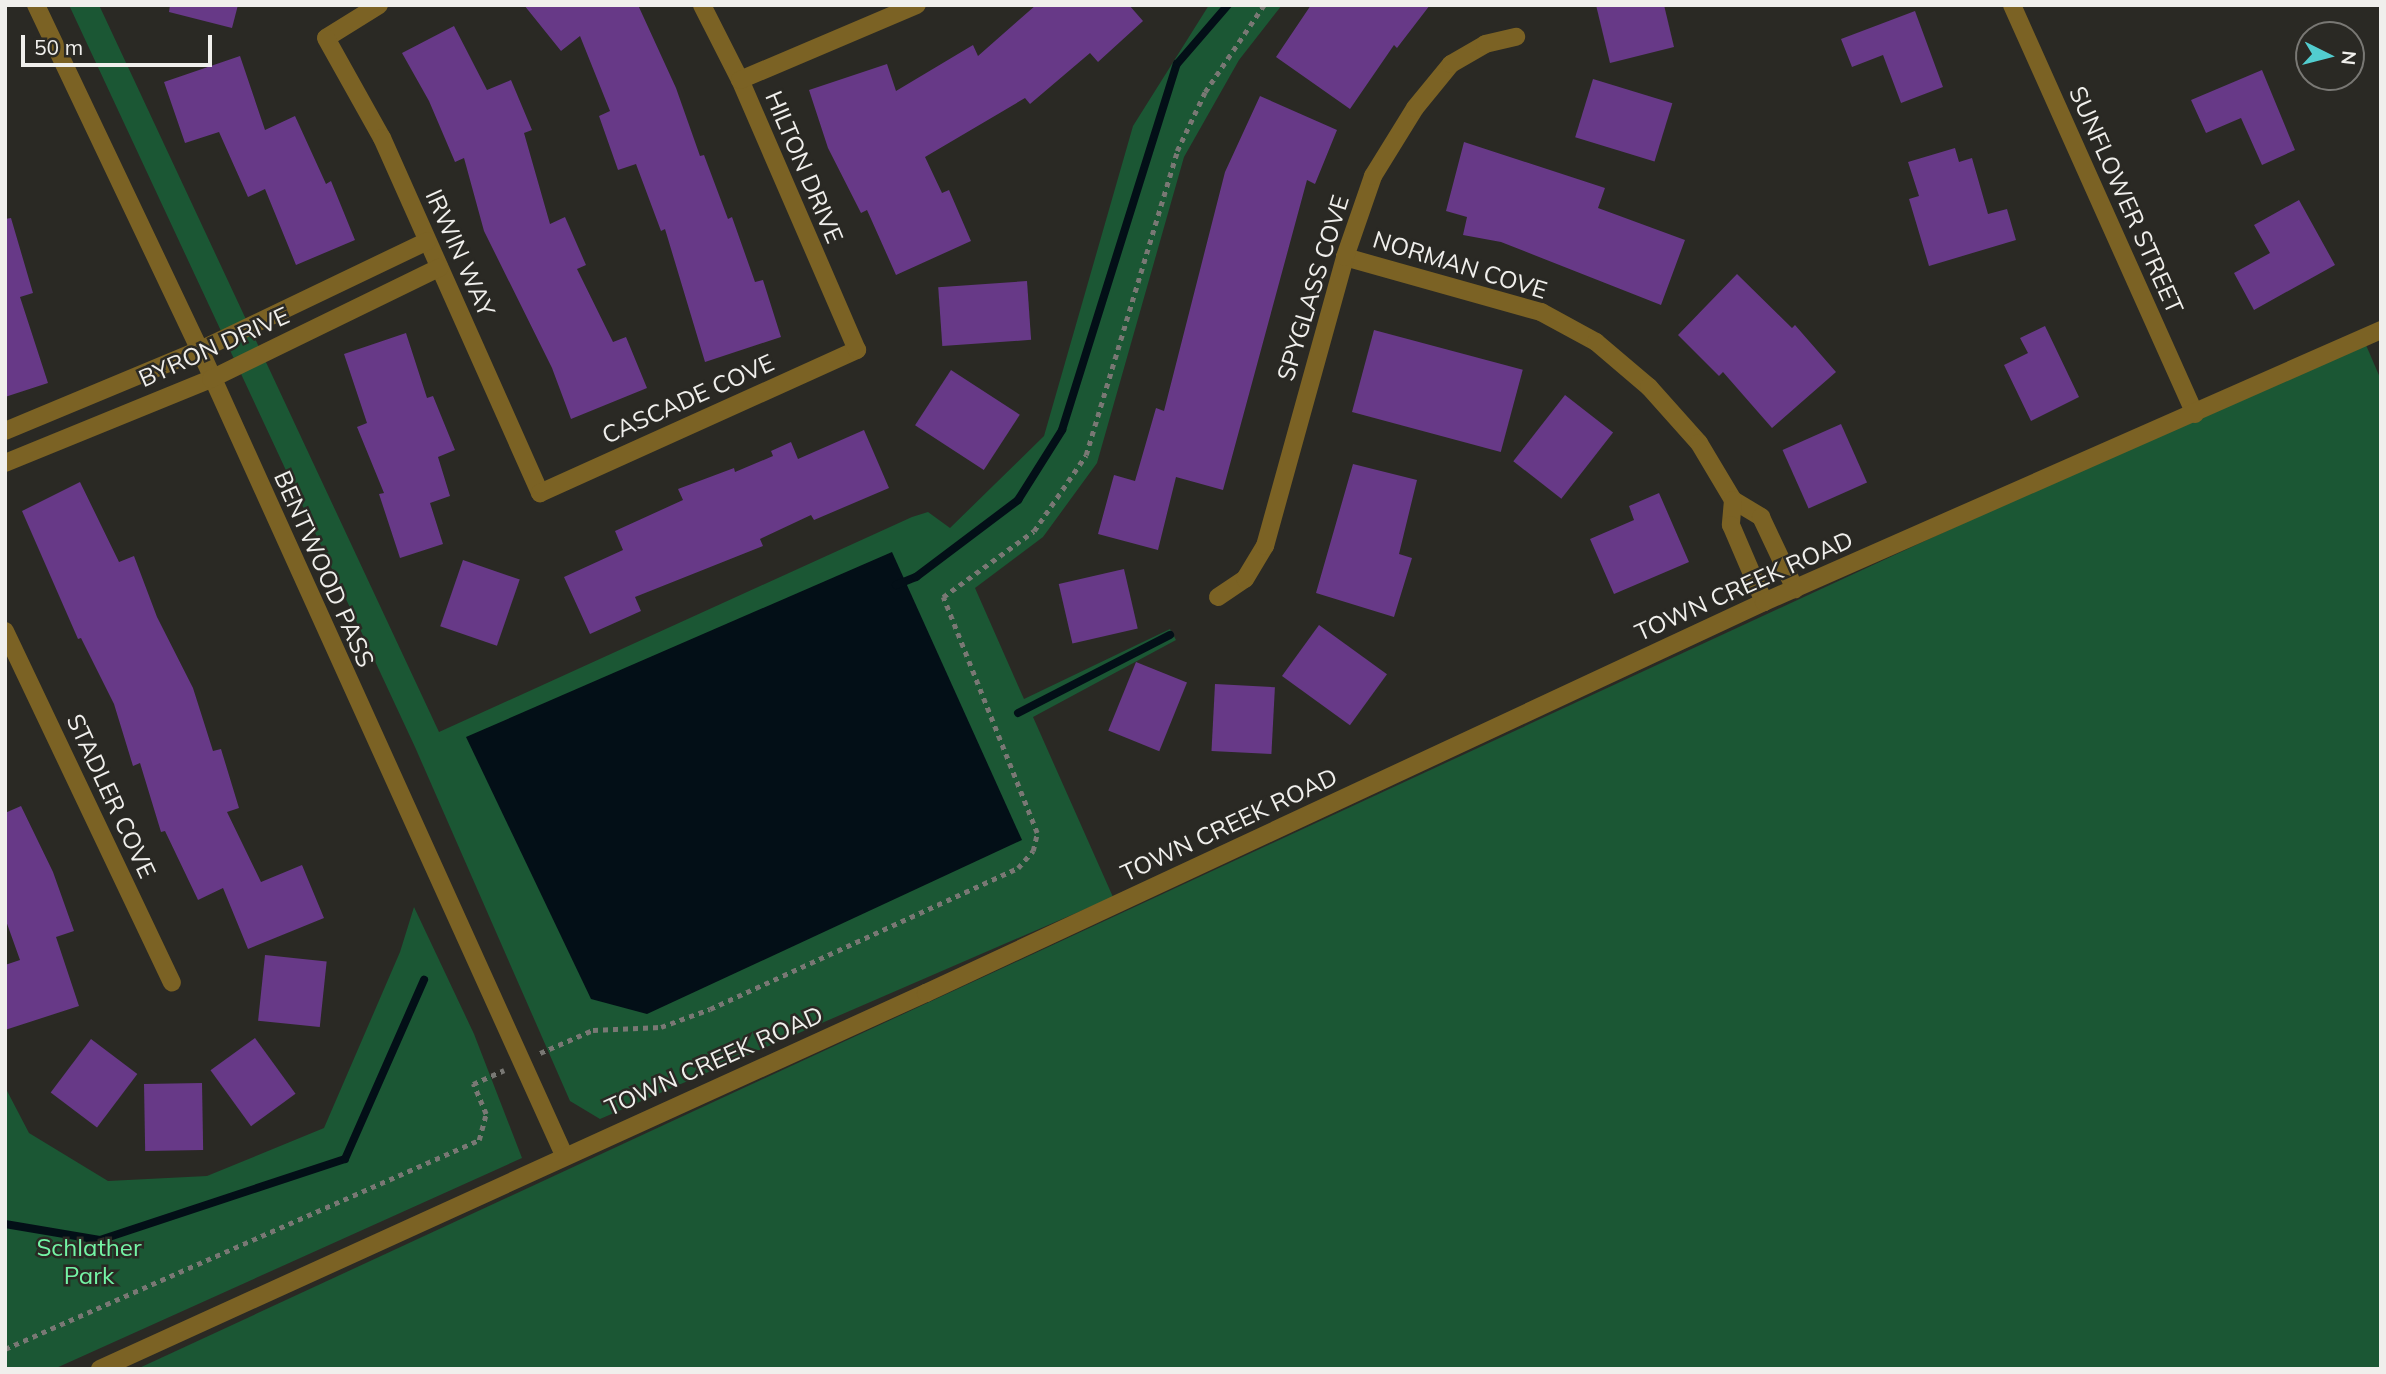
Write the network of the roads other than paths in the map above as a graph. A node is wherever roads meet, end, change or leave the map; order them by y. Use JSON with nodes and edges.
{"nodes":[{"id":1,"x":36,"y":5,"type":"edge"},
{"id":2,"x":379,"y":5,"type":"edge"},
{"id":3,"x":702,"y":5,"type":"edge"},
{"id":4,"x":917,"y":5,"type":"edge"},
{"id":5,"x":2012,"y":5,"type":"edge"},
{"id":6,"x":1516,"y":37,"type":"dead end"},
{"id":7,"x":740,"y":80,"type":"junction"},
{"id":8,"x":427,"y":241,"type":"junction"},
{"id":9,"x":1345,"y":257,"type":"junction"},
{"id":10,"x":439,"y":268,"type":"junction"},
{"id":11,"x":2380,"y":334,"type":"edge"},
{"id":12,"x":200,"y":350,"type":"junction"},
{"id":13,"x":857,"y":350,"type":"joint"},
{"id":14,"x":211,"y":379,"type":"junction"},
{"id":15,"x":2195,"y":414,"type":"junction"},
{"id":16,"x":5,"y":431,"type":"edge"},
{"id":17,"x":5,"y":463,"type":"edge"},
{"id":18,"x":540,"y":493,"type":"joint"},
{"id":19,"x":1733,"y":500,"type":"junction"},
{"id":20,"x":1795,"y":589,"type":"junction"},
{"id":21,"x":1219,"y":597,"type":"dead end"},
{"id":22,"x":1764,"y":602,"type":"junction"},
{"id":23,"x":5,"y":631,"type":"edge"},
{"id":24,"x":172,"y":982,"type":"dead end"},
{"id":25,"x":564,"y":1155,"type":"junction"},
{"id":26,"x":100,"y":1369,"type":"edge"}],
"edges":[{"from":1,"to":12,"type":"street","name":"BENTWOOD PASS"},
{"from":2,"to":8,"type":"street","name":"IRWIN WAY"},
{"from":3,"to":7,"type":"street","name":"HILTON DRIVE"},
{"from":4,"to":7,"type":"street"},
{"from":5,"to":15,"type":"street","name":"SUNFLOWER STREET"},
{"from":6,"to":9,"type":"street","name":"SPYGLASS COVE"},
{"from":7,"to":13,"type":"street","name":"HILTON DRIVE"},
{"from":8,"to":10,"type":"street","name":"IRWIN WAY"},
{"from":8,"to":12,"type":"street","name":"BYRON DRIVE"},
{"from":9,"to":19,"type":"street","name":"NORMAN COVE"},
{"from":9,"to":21,"type":"street","name":"SPYGLASS COVE"},
{"from":10,"to":14,"type":"street","name":"BYRON DRIVE"},
{"from":10,"to":18,"type":"street","name":"IRWIN WAY"},
{"from":11,"to":15,"type":"street","name":"TOWN CREEK ROAD"},
{"from":12,"to":14,"type":"street","name":"BENTWOOD PASS"},
{"from":12,"to":16,"type":"street","name":"BYRON DRIVE"},
{"from":13,"to":18,"type":"street","name":"CASCADE COVE"},
{"from":14,"to":17,"type":"street","name":"BYRON DRIVE"},
{"from":14,"to":25,"type":"street","name":"BENTWOOD PASS"},
{"from":15,"to":20,"type":"street","name":"TOWN CREEK ROAD"},
{"from":19,"to":20,"type":"street","name":"NORMAN COVE"},
{"from":19,"to":22,"type":"street","name":"NORMAN COVE"},
{"from":20,"to":22,"type":"street","name":"TOWN CREEK ROAD"},
{"from":22,"to":25,"type":"street","name":"TOWN CREEK ROAD"},
{"from":23,"to":24,"type":"street","name":"STADLER COVE"},
{"from":25,"to":26,"type":"street","name":"TOWN CREEK ROAD"}]}
